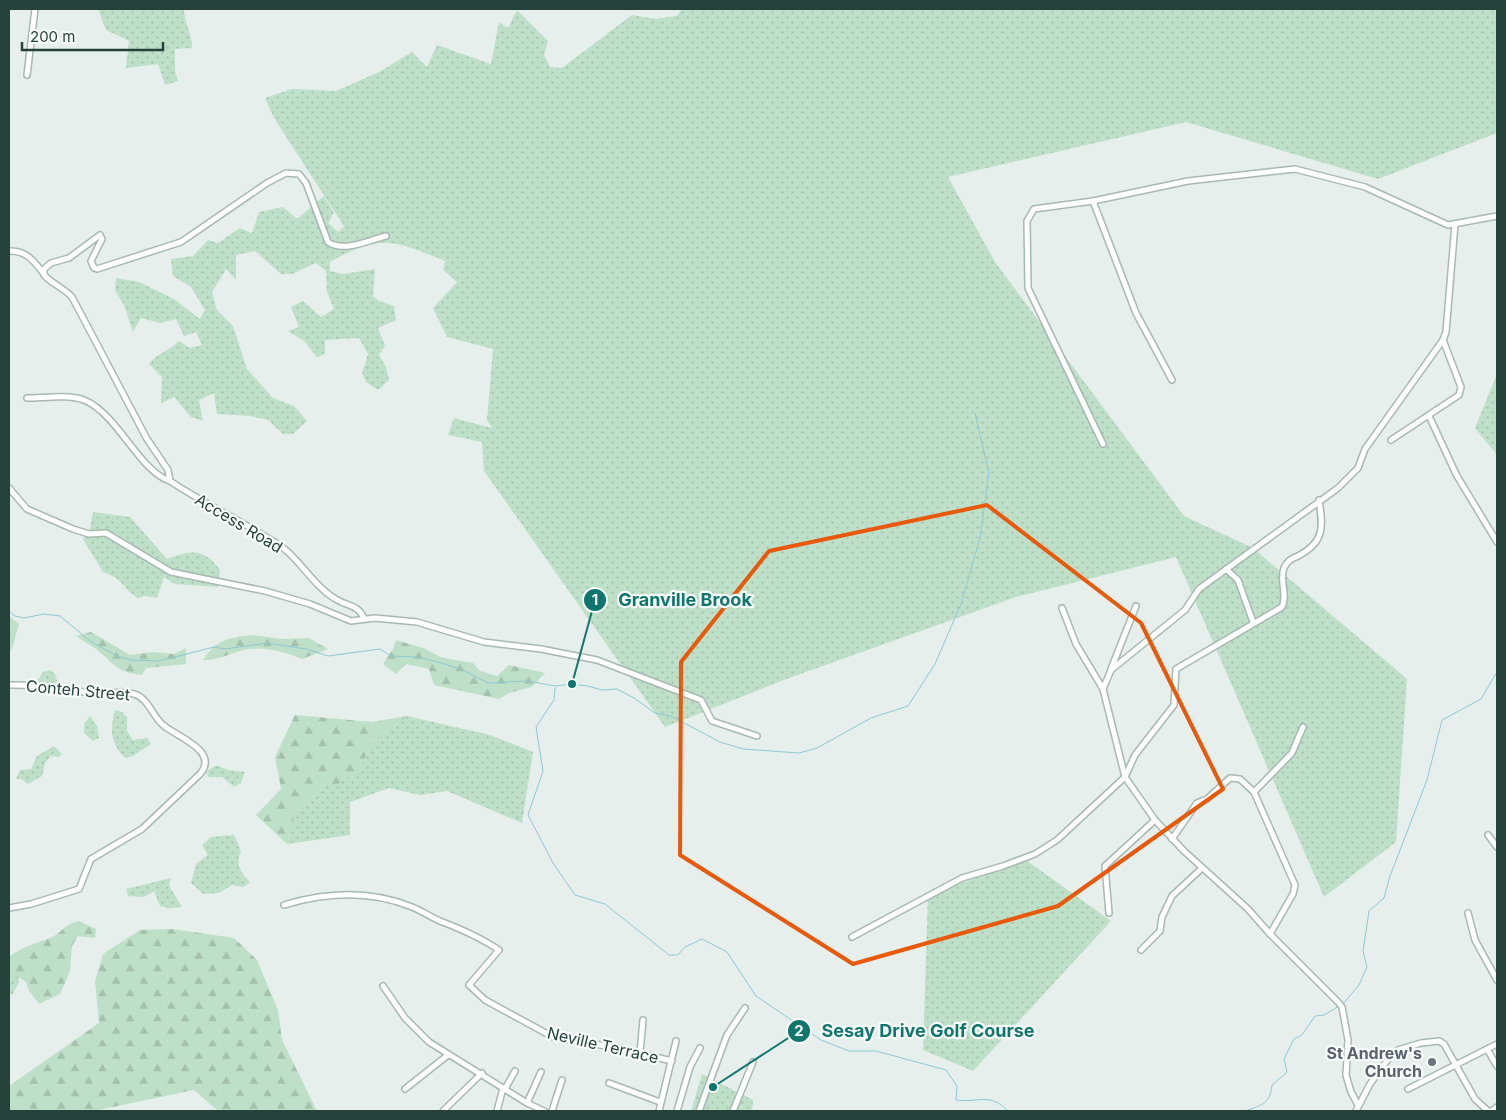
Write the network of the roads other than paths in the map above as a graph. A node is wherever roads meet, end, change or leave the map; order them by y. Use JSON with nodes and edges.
{"nodes":[{"id":1,"x":35,"y":9,"type":"edge"},
{"id":2,"x":27,"y":75,"type":"dead end"},
{"id":3,"x":1093,"y":201,"type":"junction"},
{"id":4,"x":1497,"y":216,"type":"edge"},
{"id":5,"x":1455,"y":224,"type":"junction"},
{"id":6,"x":386,"y":236,"type":"dead end"},
{"id":7,"x":9,"y":251,"type":"edge"},
{"id":8,"x":44,"y":274,"type":"junction"},
{"id":9,"x":1443,"y":340,"type":"junction"},
{"id":10,"x":1172,"y":380,"type":"dead end"},
{"id":11,"x":26,"y":398,"type":"dead end"},
{"id":12,"x":1429,"y":416,"type":"junction"},
{"id":13,"x":1391,"y":440,"type":"dead end"},
{"id":14,"x":1103,"y":444,"type":"dead end"},
{"id":15,"x":170,"y":481,"type":"junction"},
{"id":16,"x":9,"y":488,"type":"edge"},
{"id":17,"x":1319,"y":500,"type":"junction"},
{"id":18,"x":1497,"y":542,"type":"edge"},
{"id":19,"x":1226,"y":569,"type":"junction"},
{"id":20,"x":1136,"y":606,"type":"dead end"},
{"id":21,"x":1062,"y":608,"type":"dead end"},
{"id":22,"x":364,"y":619,"type":"junction"},
{"id":23,"x":1253,"y":622,"type":"junction"},
{"id":24,"x":1110,"y":670,"type":"junction"},
{"id":25,"x":9,"y":685,"type":"edge"},
{"id":26,"x":1103,"y":689,"type":"junction"},
{"id":27,"x":1303,"y":727,"type":"dead end"},
{"id":28,"x":757,"y":736,"type":"dead end"},
{"id":29,"x":1125,"y":777,"type":"junction"},
{"id":30,"x":1254,"y":792,"type":"junction"},
{"id":31,"x":1155,"y":820,"type":"junction"},
{"id":32,"x":1488,"y":835,"type":"dead end"},
{"id":33,"x":1172,"y":839,"type":"junction"},
{"id":34,"x":1497,"y":847,"type":"edge"},
{"id":35,"x":1202,"y":869,"type":"junction"},
{"id":36,"x":284,"y":905,"type":"dead end"},
{"id":37,"x":9,"y":908,"type":"edge"},
{"id":38,"x":1109,"y":913,"type":"dead end"},
{"id":39,"x":1468,"y":913,"type":"dead end"},
{"id":40,"x":1270,"y":934,"type":"junction"},
{"id":41,"x":852,"y":937,"type":"dead end"},
{"id":42,"x":1141,"y":950,"type":"dead end"},
{"id":43,"x":1497,"y":980,"type":"edge"},
{"id":44,"x":383,"y":986,"type":"dead end"},
{"id":45,"x":745,"y":1008,"type":"dead end"},
{"id":46,"x":643,"y":1020,"type":"dead end"},
{"id":47,"x":676,"y":1041,"type":"dead end"},
{"id":48,"x":1497,"y":1044,"type":"edge"},
{"id":49,"x":700,"y":1048,"type":"dead end"},
{"id":50,"x":1487,"y":1049,"type":"junction"},
{"id":51,"x":640,"y":1053,"type":"junction"},
{"id":52,"x":448,"y":1055,"type":"junction"},
{"id":53,"x":672,"y":1061,"type":"junction"},
{"id":54,"x":752,"y":1062,"type":"dead end"},
{"id":55,"x":1456,"y":1066,"type":"junction"},
{"id":56,"x":1497,"y":1066,"type":"edge"},
{"id":57,"x":515,"y":1070,"type":"dead end"},
{"id":58,"x":541,"y":1072,"type":"dead end"},
{"id":59,"x":482,"y":1073,"type":"junction"},
{"id":60,"x":562,"y":1080,"type":"dead end"},
{"id":61,"x":608,"y":1083,"type":"dead end"},
{"id":62,"x":405,"y":1089,"type":"dead end"},
{"id":63,"x":504,"y":1089,"type":"junction"},
{"id":64,"x":1408,"y":1090,"type":"dead end"},
{"id":65,"x":660,"y":1102,"type":"junction"},
{"id":66,"x":527,"y":1103,"type":"junction"},
{"id":67,"x":1358,"y":1105,"type":"junction"},
{"id":68,"x":1497,"y":1107,"type":"edge"},
{"id":69,"x":541,"y":1110,"type":"edge"},
{"id":70,"x":443,"y":1111,"type":"edge"},
{"id":71,"x":497,"y":1111,"type":"edge"},
{"id":72,"x":552,"y":1111,"type":"edge"},
{"id":73,"x":659,"y":1111,"type":"edge"},
{"id":74,"x":677,"y":1111,"type":"edge"},
{"id":75,"x":699,"y":1111,"type":"edge"},
{"id":76,"x":733,"y":1111,"type":"edge"},
{"id":77,"x":1356,"y":1111,"type":"edge"},
{"id":78,"x":1489,"y":1111,"type":"edge"}],
"edges":[{"from":1,"to":2,"type":"street"},
{"from":3,"to":5,"type":"street"},
{"from":3,"to":10,"type":"street"},
{"from":3,"to":14,"type":"street"},
{"from":4,"to":5,"type":"street"},
{"from":5,"to":9,"type":"street"},
{"from":6,"to":8,"type":"street"},
{"from":7,"to":8,"type":"street"},
{"from":8,"to":15,"type":"street"},
{"from":9,"to":12,"type":"street"},
{"from":9,"to":17,"type":"street"},
{"from":11,"to":15,"type":"street","name":"Access Road"},
{"from":12,"to":13,"type":"street"},
{"from":12,"to":18,"type":"street"},
{"from":15,"to":22,"type":"street","name":"Access Road"},
{"from":16,"to":22,"type":"street"},
{"from":17,"to":19,"type":"street"},
{"from":17,"to":23,"type":"street"},
{"from":19,"to":23,"type":"street"},
{"from":19,"to":24,"type":"street"},
{"from":20,"to":24,"type":"street"},
{"from":21,"to":26,"type":"street"},
{"from":22,"to":28,"type":"street"},
{"from":23,"to":29,"type":"street"},
{"from":24,"to":26,"type":"street"},
{"from":25,"to":37,"type":"street","name":"Conteh Street"},
{"from":26,"to":29,"type":"street"},
{"from":27,"to":30,"type":"street"},
{"from":29,"to":31,"type":"street"},
{"from":29,"to":41,"type":"street"},
{"from":30,"to":33,"type":"street"},
{"from":30,"to":40,"type":"street"},
{"from":31,"to":33,"type":"street"},
{"from":31,"to":38,"type":"street"},
{"from":32,"to":34,"type":"street"},
{"from":33,"to":35,"type":"street"},
{"from":35,"to":40,"type":"street"},
{"from":35,"to":42,"type":"street"},
{"from":36,"to":51,"type":"street","name":"Neville Terrace"},
{"from":39,"to":43,"type":"street"},
{"from":40,"to":67,"type":"street"},
{"from":44,"to":52,"type":"street"},
{"from":45,"to":75,"type":"street"},
{"from":46,"to":51,"type":"street"},
{"from":47,"to":53,"type":"street"},
{"from":48,"to":50,"type":"street"},
{"from":49,"to":74,"type":"street"},
{"from":50,"to":55,"type":"street"},
{"from":50,"to":56,"type":"street"},
{"from":51,"to":53,"type":"street","name":"Neville Terrace"},
{"from":52,"to":59,"type":"street"},
{"from":52,"to":62,"type":"street"},
{"from":53,"to":65,"type":"street","name":"Neville Terrace"},
{"from":54,"to":76,"type":"street"},
{"from":55,"to":64,"type":"street"},
{"from":55,"to":67,"type":"street"},
{"from":55,"to":78,"type":"street"},
{"from":57,"to":63,"type":"street"},
{"from":58,"to":66,"type":"street"},
{"from":59,"to":63,"type":"street"},
{"from":59,"to":70,"type":"street"},
{"from":60,"to":72,"type":"street"},
{"from":61,"to":65,"type":"street"},
{"from":63,"to":66,"type":"street"},
{"from":63,"to":71,"type":"street"},
{"from":65,"to":73,"type":"street","name":"Neville Terrace"},
{"from":66,"to":69,"type":"street"},
{"from":67,"to":77,"type":"street"},
{"from":68,"to":78,"type":"street"}]}
